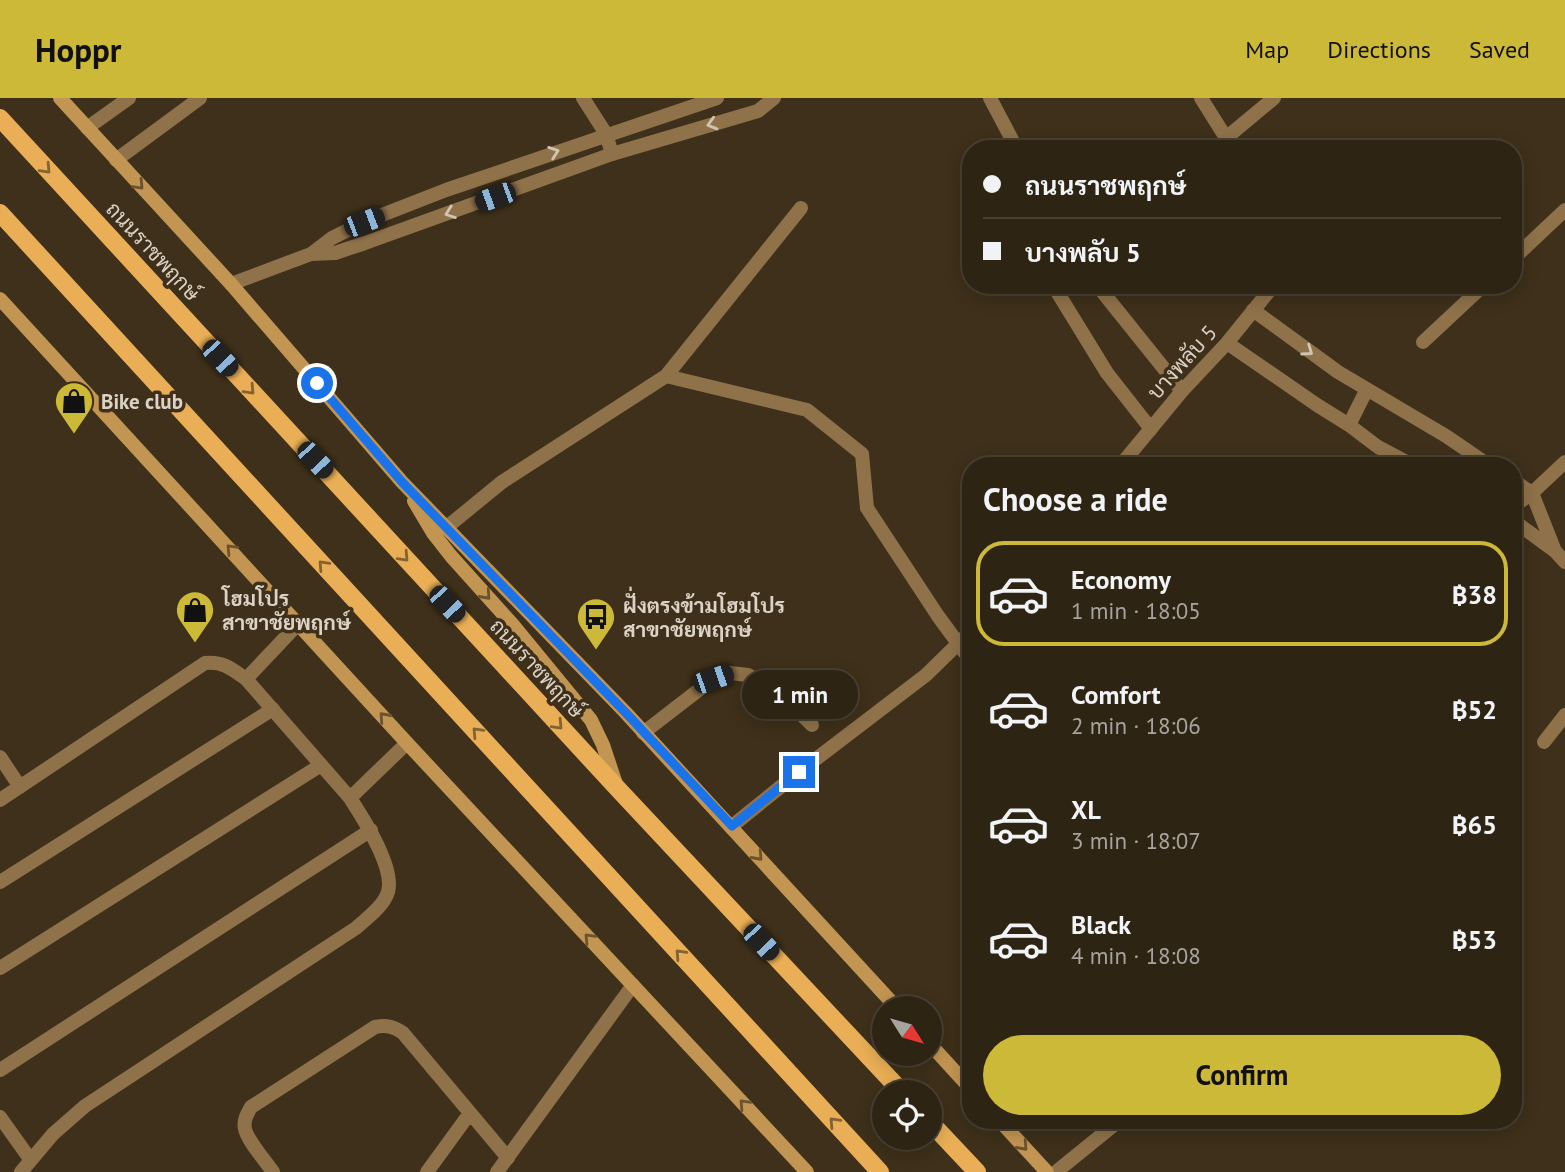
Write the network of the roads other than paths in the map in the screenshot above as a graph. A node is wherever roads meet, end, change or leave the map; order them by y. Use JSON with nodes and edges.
{"nodes":[{"id":1,"x":60,"y":98,"type":"edge"},
{"id":2,"x":129,"y":98,"type":"edge"},
{"id":3,"x":200,"y":98,"type":"edge"},
{"id":4,"x":583,"y":98,"type":"edge"},
{"id":5,"x":718,"y":98,"type":"edge"},
{"id":6,"x":774,"y":98,"type":"edge"},
{"id":7,"x":990,"y":98,"type":"edge"},
{"id":8,"x":1274,"y":98,"type":"edge"},
{"id":9,"x":1207,"y":100,"type":"edge"},
{"id":10,"x":756,"y":104,"type":"edge"},
{"id":11,"x":0,"y":118,"type":"edge"},
{"id":12,"x":87,"y":128,"type":"junction"},
{"id":13,"x":606,"y":134,"type":"junction"},
{"id":14,"x":1012,"y":140,"type":"edge"},
{"id":15,"x":1227,"y":140,"type":"edge"},
{"id":16,"x":1232,"y":140,"type":"edge"},
{"id":17,"x":612,"y":154,"type":"junction"},
{"id":18,"x":116,"y":160,"type":"junction"},
{"id":19,"x":512,"y":167,"type":"junction"},
{"id":20,"x":519,"y":188,"type":"junction"},
{"id":21,"x":801,"y":208,"type":"dead end"},
{"id":22,"x":1565,"y":210,"type":"edge"},
{"id":23,"x":0,"y":213,"type":"edge"},
{"id":24,"x":1522,"y":250,"type":"edge"},
{"id":25,"x":311,"y":254,"type":"junction"},
{"id":26,"x":231,"y":284,"type":"junction"},
{"id":27,"x":1059,"y":294,"type":"edge"},
{"id":28,"x":1104,"y":294,"type":"edge"},
{"id":29,"x":1266,"y":294,"type":"edge"},
{"id":30,"x":1474,"y":294,"type":"edge"},
{"id":31,"x":0,"y":299,"type":"edge"},
{"id":32,"x":1253,"y":310,"type":"junction"},
{"id":33,"x":1423,"y":342,"type":"dead end"},
{"id":34,"x":1227,"y":343,"type":"junction"},
{"id":35,"x":666,"y":376,"type":"junction"},
{"id":36,"x":1367,"y":389,"type":"junction"},
{"id":37,"x":1182,"y":391,"type":"junction"},
{"id":38,"x":1349,"y":425,"type":"junction"},
{"id":39,"x":1151,"y":429,"type":"junction"},
{"id":40,"x":1128,"y":457,"type":"edge"},
{"id":41,"x":1397,"y":457,"type":"edge"},
{"id":42,"x":1477,"y":457,"type":"edge"},
{"id":43,"x":1565,"y":462,"type":"edge"},
{"id":44,"x":402,"y":482,"type":"junction"},
{"id":45,"x":1522,"y":486,"type":"edge"},
{"id":46,"x":1532,"y":493,"type":"junction"},
{"id":47,"x":1522,"y":500,"type":"edge"},
{"id":48,"x":447,"y":527,"type":"junction"},
{"id":49,"x":1522,"y":527,"type":"edge"},
{"id":50,"x":1560,"y":556,"type":"edge"},
{"id":51,"x":299,"y":623,"type":"junction"},
{"id":52,"x":962,"y":640,"type":"edge"},
{"id":53,"x":958,"y":644,"type":"junction"},
{"id":54,"x":962,"y":649,"type":"edge"},
{"id":55,"x":246,"y":679,"type":"junction"},
{"id":56,"x":273,"y":709,"type":"junction"},
{"id":57,"x":1565,"y":715,"type":"edge"},
{"id":58,"x":812,"y":725,"type":"dead end"},
{"id":59,"x":643,"y":733,"type":"junction"},
{"id":60,"x":1545,"y":742,"type":"dead end"},
{"id":61,"x":407,"y":743,"type":"junction"},
{"id":62,"x":0,"y":757,"type":"edge"},
{"id":63,"x":321,"y":765,"type":"junction"},
{"id":64,"x":20,"y":787,"type":"junction"},
{"id":65,"x":618,"y":789,"type":"junction"},
{"id":66,"x":350,"y":798,"type":"junction"},
{"id":67,"x":0,"y":800,"type":"edge"},
{"id":68,"x":732,"y":826,"type":"junction"},
{"id":69,"x":371,"y":830,"type":"junction"},
{"id":70,"x":0,"y":882,"type":"edge"},
{"id":71,"x":0,"y":968,"type":"edge"},
{"id":72,"x":633,"y":985,"type":"junction"},
{"id":73,"x":886,"y":996,"type":"edge"},
{"id":74,"x":942,"y":1057,"type":"edge"},
{"id":75,"x":0,"y":1070,"type":"edge"},
{"id":76,"x":962,"y":1079,"type":"edge"},
{"id":77,"x":891,"y":1080,"type":"edge"},
{"id":78,"x":470,"y":1113,"type":"junction"},
{"id":79,"x":0,"y":1117,"type":"edge"},
{"id":80,"x":1007,"y":1129,"type":"edge"},
{"id":81,"x":1109,"y":1129,"type":"edge"},
{"id":82,"x":942,"y":1135,"type":"edge"},
{"id":83,"x":508,"y":1158,"type":"junction"},
{"id":84,"x":30,"y":1159,"type":"junction"},
{"id":85,"x":21,"y":1172,"type":"edge"},
{"id":86,"x":273,"y":1172,"type":"edge"},
{"id":87,"x":427,"y":1172,"type":"edge"},
{"id":88,"x":497,"y":1172,"type":"edge"},
{"id":89,"x":807,"y":1172,"type":"edge"},
{"id":90,"x":880,"y":1172,"type":"edge"},
{"id":91,"x":977,"y":1172,"type":"edge"},
{"id":92,"x":1046,"y":1172,"type":"edge"},
{"id":93,"x":1056,"y":1172,"type":"edge"}],
"edges":[{"from":1,"to":12,"type":"main road","name":"ถนนราชพฤกษ์"},
{"from":2,"to":12,"type":"street"},
{"from":3,"to":18,"type":"street"},
{"from":4,"to":13,"type":"street"},
{"from":5,"to":13,"type":"street"},
{"from":6,"to":10,"type":"street"},
{"from":7,"to":14,"type":"street"},
{"from":8,"to":16,"type":"street"},
{"from":9,"to":15,"type":"street"},
{"from":10,"to":17,"type":"street","one_way":true},
{"from":11,"to":65,"type":"main road","name":"ถนนราชพฤกษ์","one_way":true},
{"from":12,"to":18,"type":"main road","name":"ถนนราชพฤกษ์"},
{"from":13,"to":17,"type":"street"},
{"from":19,"to":13,"type":"street","one_way":true},
{"from":17,"to":20,"type":"street"},
{"from":18,"to":26,"type":"main road","name":"ถนนราชพฤกษ์","one_way":true},
{"from":19,"to":20,"type":"street"},
{"from":19,"to":25,"type":"street"},
{"from":20,"to":25,"type":"street","one_way":true},
{"from":21,"to":35,"type":"street"},
{"from":22,"to":24,"type":"street"},
{"from":90,"to":23,"type":"main road","one_way":true},
{"from":25,"to":26,"type":"street"},
{"from":26,"to":44,"type":"main road","name":"ถนนราชพฤกษ์"},
{"from":27,"to":39,"type":"street"},
{"from":28,"to":37,"type":"street"},
{"from":29,"to":32,"type":"street","name":"บางพลับ 5"},
{"from":30,"to":33,"type":"street"},
{"from":51,"to":31,"type":"main road","one_way":true},
{"from":32,"to":34,"type":"street","name":"บางพลับ 5"},
{"from":32,"to":36,"type":"street","one_way":true},
{"from":34,"to":37,"type":"street","name":"บางพลับ 5"},
{"from":34,"to":38,"type":"street"},
{"from":35,"to":48,"type":"street"},
{"from":35,"to":53,"type":"street"},
{"from":36,"to":38,"type":"street"},
{"from":36,"to":42,"type":"street"},
{"from":37,"to":39,"type":"street","name":"บางพลับ 5"},
{"from":38,"to":41,"type":"street"},
{"from":39,"to":40,"type":"street","name":"บางพลับ 5"},
{"from":43,"to":46,"type":"street"},
{"from":44,"to":48,"type":"main road","name":"ถนนราชพฤกษ์"},
{"from":44,"to":65,"type":"main road","one_way":true},
{"from":45,"to":46,"type":"street"},
{"from":46,"to":47,"type":"street"},
{"from":46,"to":50,"type":"street"},
{"from":48,"to":59,"type":"main road","name":"ถนนราชพฤกษ์"},
{"from":49,"to":50,"type":"street"},
{"from":51,"to":55,"type":"street"},
{"from":61,"to":51,"type":"main road","one_way":true},
{"from":52,"to":53,"type":"street"},
{"from":53,"to":54,"type":"street"},
{"from":53,"to":68,"type":"street"},
{"from":55,"to":56,"type":"street"},
{"from":55,"to":64,"type":"street"},
{"from":56,"to":63,"type":"street"},
{"from":56,"to":70,"type":"street"},
{"from":57,"to":60,"type":"street"},
{"from":58,"to":59,"type":"street"},
{"from":59,"to":68,"type":"main road","name":"ถนนราชพฤกษ์"},
{"from":61,"to":66,"type":"street"},
{"from":72,"to":61,"type":"main road","one_way":true},
{"from":62,"to":64,"type":"street"},
{"from":63,"to":66,"type":"street"},
{"from":63,"to":71,"type":"street"},
{"from":64,"to":67,"type":"street"},
{"from":65,"to":77,"type":"main road","name":"ถนนราชพฤกษ์"},
{"from":66,"to":69,"type":"street"},
{"from":68,"to":73,"type":"main road","name":"ถนนราชพฤกษ์","one_way":true},
{"from":69,"to":75,"type":"street"},
{"from":69,"to":84,"type":"street"},
{"from":72,"to":83,"type":"street"},
{"from":89,"to":72,"type":"main road","one_way":true},
{"from":74,"to":76,"type":"main road"},
{"from":78,"to":83,"type":"street"},
{"from":78,"to":86,"type":"street"},
{"from":78,"to":87,"type":"street"},
{"from":79,"to":84,"type":"street"},
{"from":80,"to":92,"type":"main road","one_way":true},
{"from":81,"to":93,"type":"street"},
{"from":82,"to":91,"type":"main road"},
{"from":83,"to":88,"type":"street"},
{"from":84,"to":85,"type":"street"}]}
